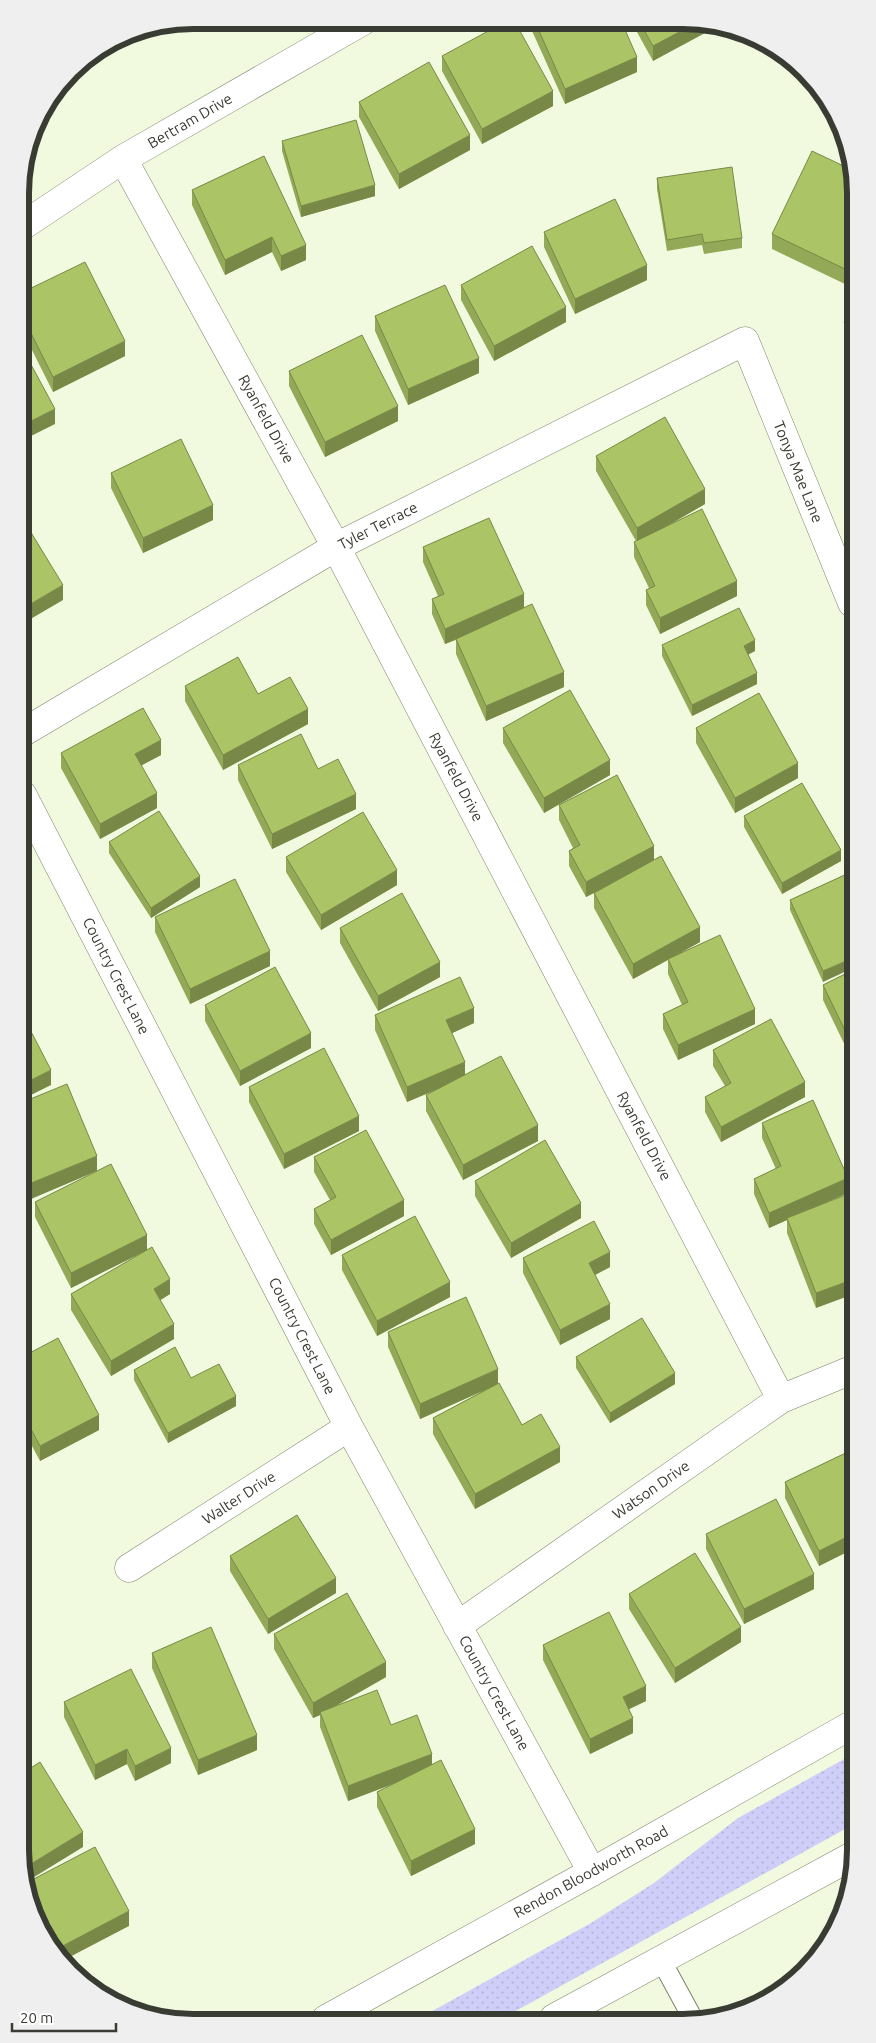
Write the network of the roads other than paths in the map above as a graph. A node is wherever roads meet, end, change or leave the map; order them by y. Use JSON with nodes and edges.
{"nodes":[{"id":1,"x":349,"y":29,"type":"edge"},
{"id":2,"x":123,"y":159,"type":"junction"},
{"id":3,"x":29,"y":221,"type":"edge"},
{"id":4,"x":745,"y":340,"type":"joint"},
{"id":5,"x":336,"y":547,"type":"junction"},
{"id":6,"x":847,"y":591,"type":"edge"},
{"id":7,"x":29,"y":729,"type":"edge"},
{"id":8,"x":29,"y":808,"type":"edge"},
{"id":9,"x":847,"y":1372,"type":"edge"},
{"id":10,"x":781,"y":1399,"type":"junction"},
{"id":11,"x":349,"y":1427,"type":"junction"},
{"id":12,"x":129,"y":1568,"type":"dead end"},
{"id":13,"x":457,"y":1626,"type":"junction"},
{"id":14,"x":847,"y":1728,"type":"edge"},
{"id":15,"x":847,"y":1859,"type":"edge"},
{"id":16,"x":592,"y":1872,"type":"junction"},
{"id":17,"x":661,"y":1960,"type":"junction"},
{"id":18,"x":335,"y":2014,"type":"edge"},
{"id":19,"x":561,"y":2014,"type":"edge"},
{"id":20,"x":690,"y":2014,"type":"edge"}],
"edges":[{"from":1,"to":2,"type":"street","name":"Bertram Drive"},
{"from":2,"to":3,"type":"street","name":"Bertram Drive"},
{"from":2,"to":5,"type":"street","name":"Ryanfeld Drive"},
{"from":4,"to":5,"type":"street","name":"Tyler Terrace"},
{"from":4,"to":6,"type":"street","name":"Tonya Mae Lane"},
{"from":5,"to":7,"type":"street","name":"Tyler Terrace"},
{"from":5,"to":10,"type":"street","name":"Ryanfeld Drive"},
{"from":8,"to":11,"type":"street","name":"Country Crest Lane"},
{"from":9,"to":10,"type":"street","name":"Watson Drive"},
{"from":10,"to":13,"type":"street","name":"Watson Drive"},
{"from":11,"to":12,"type":"street","name":"Walter Drive"},
{"from":11,"to":13,"type":"street","name":"Country Crest Lane"},
{"from":13,"to":16,"type":"street","name":"Country Crest Lane"},
{"from":14,"to":16,"type":"street","name":"Rendon Bloodworth Road"},
{"from":15,"to":17,"type":"street"},
{"from":16,"to":18,"type":"street","name":"Rendon Bloodworth Road"},
{"from":17,"to":19,"type":"street"},
{"from":17,"to":20,"type":"lane"}]}
